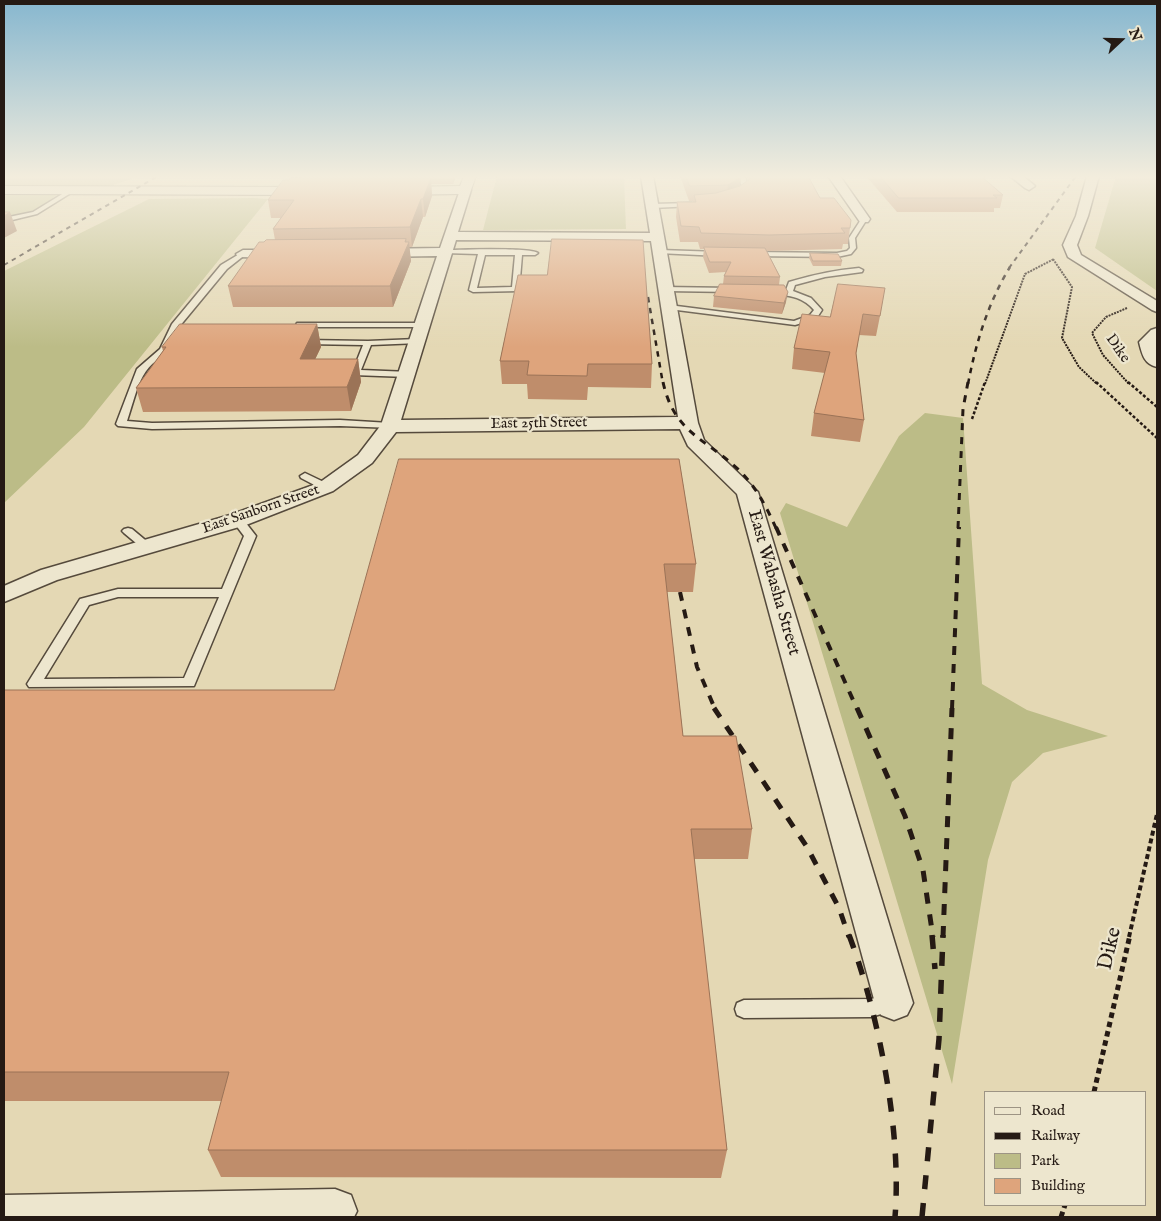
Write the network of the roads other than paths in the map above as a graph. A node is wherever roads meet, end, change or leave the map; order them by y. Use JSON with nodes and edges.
{"nodes":[{"id":1,"x":452,"y":233,"type":"edge"},
{"id":2,"x":657,"y":233,"type":"edge"},
{"id":3,"x":855,"y":233,"type":"edge"},
{"id":4,"x":1076,"y":233,"type":"edge"},
{"id":5,"x":448,"y":244,"type":"junction"},
{"id":6,"x":659,"y":245,"type":"junction"},
{"id":7,"x":482,"y":252,"type":"junction"},
{"id":8,"x":519,"y":252,"type":"junction"},
{"id":9,"x":359,"y":253,"type":"edge"},
{"id":10,"x":535,"y":253,"type":"dead end"},
{"id":11,"x":243,"y":254,"type":"joint"},
{"id":12,"x":301,"y":254,"type":"edge"},
{"id":13,"x":727,"y":254,"type":"edge"},
{"id":14,"x":746,"y":254,"type":"edge"},
{"id":15,"x":859,"y":270,"type":"dead end"},
{"id":16,"x":740,"y":290,"type":"edge"},
{"id":17,"x":760,"y":291,"type":"edge"},
{"id":18,"x":789,"y":292,"type":"junction"},
{"id":19,"x":668,"y":298,"type":"junction"},
{"id":20,"x":1154,"y":306,"type":"edge"},
{"id":21,"x":294,"y":325,"type":"edge"},
{"id":22,"x":176,"y":326,"type":"junction"},
{"id":23,"x":185,"y":326,"type":"edge"},
{"id":24,"x":420,"y":333,"type":"junction"},
{"id":25,"x":1157,"y":334,"type":"edge"},
{"id":26,"x":190,"y":342,"type":"edge"},
{"id":27,"x":300,"y":342,"type":"edge"},
{"id":28,"x":368,"y":343,"type":"junction"},
{"id":29,"x":163,"y":352,"type":"junction"},
{"id":30,"x":1157,"y":362,"type":"edge"},
{"id":31,"x":407,"y":374,"type":"junction"},
{"id":32,"x":688,"y":423,"type":"junction"},
{"id":33,"x":390,"y":426,"type":"junction"},
{"id":34,"x":305,"y":476,"type":"dead end"},
{"id":35,"x":326,"y":487,"type":"junction"},
{"id":36,"x":238,"y":520,"type":"junction"},
{"id":37,"x":128,"y":531,"type":"dead end"},
{"id":38,"x":146,"y":546,"type":"junction"},
{"id":39,"x":227,"y":592,"type":"junction"},
{"id":40,"x":4,"y":595,"type":"edge"},
{"id":41,"x":894,"y":1003,"type":"joint"},
{"id":42,"x":744,"y":1009,"type":"dead end"},
{"id":43,"x":335,"y":1211,"type":"dead end"},
{"id":44,"x":4,"y":1217,"type":"edge"}],
"edges":[{"from":1,"to":5,"type":"street","name":"East Sanborn Street"},
{"from":2,"to":6,"type":"street","name":"East Wabasha Street"},
{"from":3,"to":14,"type":"lane"},
{"from":4,"to":20,"type":"street"},
{"from":5,"to":6,"type":"street"},
{"from":5,"to":7,"type":"lane"},
{"from":5,"to":9,"type":"street"},
{"from":5,"to":24,"type":"street","name":"East Sanborn Street"},
{"from":6,"to":13,"type":"lane"},
{"from":6,"to":19,"type":"street","name":"East Wabasha Street"},
{"from":7,"to":8,"type":"lane"},
{"from":7,"to":8,"type":"lane"},
{"from":8,"to":10,"type":"lane"},
{"from":11,"to":12,"type":"street"},
{"from":11,"to":22,"type":"lane"},
{"from":15,"to":18,"type":"lane"},
{"from":16,"to":19,"type":"lane"},
{"from":17,"to":18,"type":"lane"},
{"from":18,"to":19,"type":"lane"},
{"from":19,"to":32,"type":"street","name":"East Wabasha Street"},
{"from":21,"to":24,"type":"lane"},
{"from":22,"to":23,"type":"lane"},
{"from":22,"to":29,"type":"lane"},
{"from":24,"to":28,"type":"lane"},
{"from":24,"to":31,"type":"street","name":"East Sanborn Street"},
{"from":25,"to":30,"type":"street"},
{"from":26,"to":29,"type":"lane"},
{"from":27,"to":28,"type":"lane"},
{"from":28,"to":31,"type":"lane"},
{"from":29,"to":33,"type":"lane"},
{"from":31,"to":33,"type":"street","name":"East Sanborn Street"},
{"from":32,"to":33,"type":"street","name":"East 25th Street"},
{"from":32,"to":41,"type":"street","name":"East Wabasha Street"},
{"from":33,"to":35,"type":"street","name":"East Sanborn Street"},
{"from":34,"to":35,"type":"lane"},
{"from":35,"to":36,"type":"street","name":"East Sanborn Street"},
{"from":36,"to":38,"type":"street","name":"East Sanborn Street"},
{"from":36,"to":39,"type":"lane"},
{"from":37,"to":38,"type":"lane"},
{"from":38,"to":40,"type":"street","name":"East Sanborn Street"},
{"from":39,"to":39,"type":"lane"},
{"from":41,"to":42,"type":"lane"},
{"from":43,"to":44,"type":"street"}]}
